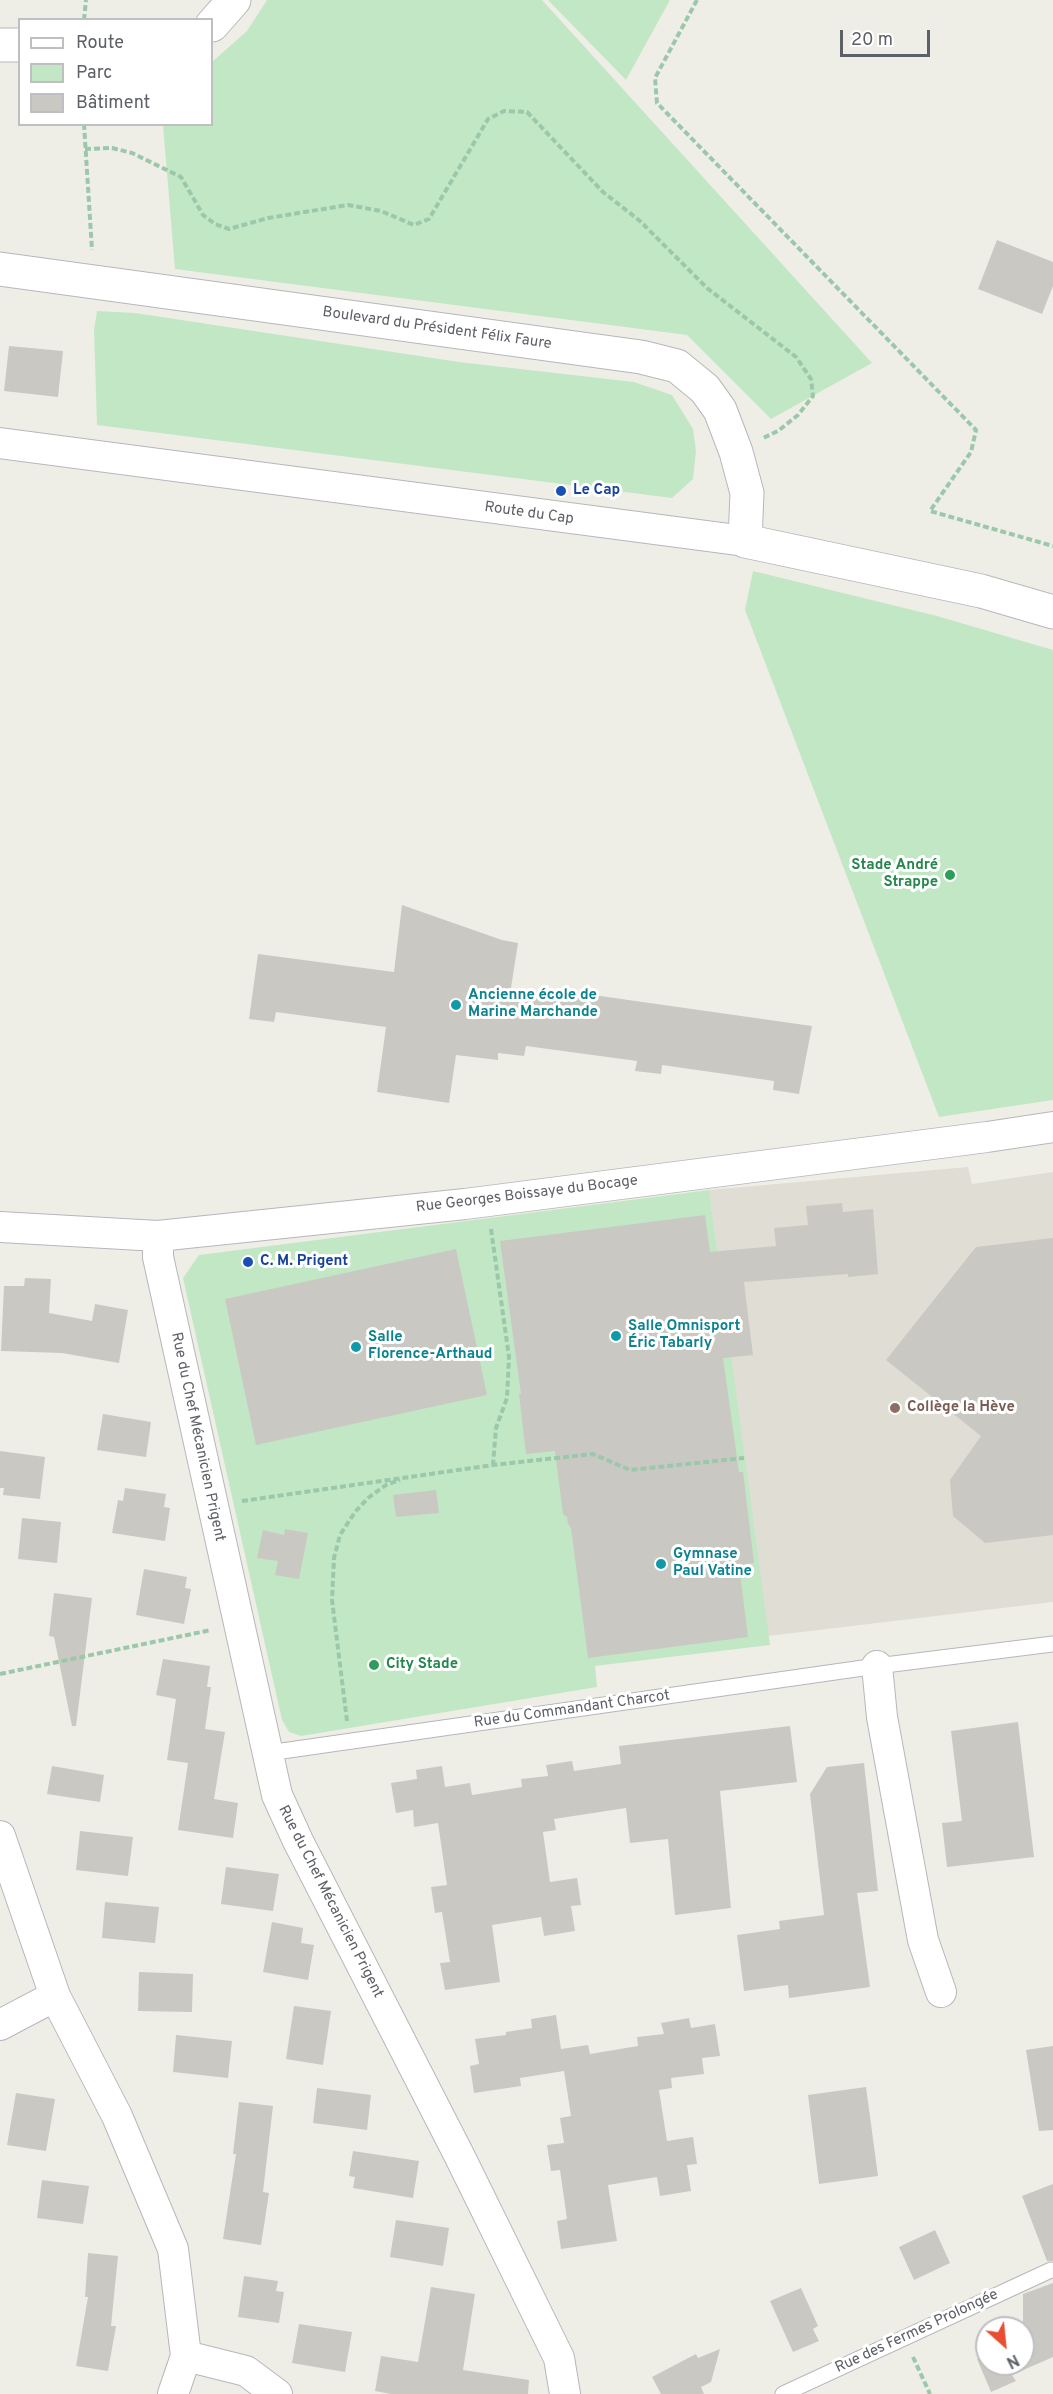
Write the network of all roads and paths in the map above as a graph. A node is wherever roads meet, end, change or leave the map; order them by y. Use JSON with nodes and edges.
{"nodes":[{"id":1,"x":86,"y":0,"type":"edge"},
{"id":2,"x":234,"y":0,"type":"edge"},
{"id":3,"x":697,"y":0,"type":"edge"},
{"id":4,"x":84,"y":18,"type":"edge"},
{"id":5,"x":213,"y":24,"type":"edge"},
{"id":6,"x":0,"y":45,"type":"edge"},
{"id":7,"x":18,"y":45,"type":"edge"},
{"id":8,"x":84,"y":126,"type":"edge"},
{"id":9,"x":86,"y":149,"type":"junction"},
{"id":10,"x":0,"y":269,"type":"edge"},
{"id":11,"x":93,"y":281,"type":"junction"},
{"id":12,"x":0,"y":443,"type":"edge"},
{"id":13,"x":736,"y":452,"type":"junction"},
{"id":14,"x":745,"y":541,"type":"junction"},
{"id":15,"x":1053,"y":546,"type":"edge"},
{"id":16,"x":1053,"y":612,"type":"edge"},
{"id":17,"x":1053,"y":1127,"type":"edge"},
{"id":18,"x":0,"y":1227,"type":"edge"},
{"id":19,"x":491,"y":1228,"type":"dead end"},
{"id":20,"x":158,"y":1236,"type":"junction"},
{"id":21,"x":744,"y":1458,"type":"dead end"},
{"id":22,"x":493,"y":1465,"type":"junction"},
{"id":23,"x":409,"y":1477,"type":"junction"},
{"id":24,"x":212,"y":1507,"type":"junction"},
{"id":25,"x":238,"y":1624,"type":"junction"},
{"id":26,"x":1053,"y":1644,"type":"edge"},
{"id":27,"x":877,"y":1666,"type":"junction"},
{"id":28,"x":0,"y":1674,"type":"edge"},
{"id":29,"x":350,"y":1742,"type":"junction"},
{"id":30,"x":268,"y":1753,"type":"junction"},
{"id":31,"x":0,"y":1836,"type":"edge"},
{"id":32,"x":941,"y":1992,"type":"dead end"},
{"id":33,"x":55,"y":1995,"type":"junction"},
{"id":34,"x":0,"y":2025,"type":"edge"},
{"id":35,"x":1051,"y":2270,"type":"dead end"},
{"id":36,"x":904,"y":2338,"type":"junction"},
{"id":37,"x":186,"y":2356,"type":"junction"},
{"id":38,"x":173,"y":2394,"type":"edge"},
{"id":39,"x":277,"y":2394,"type":"edge"},
{"id":40,"x":565,"y":2394,"type":"edge"},
{"id":41,"x":783,"y":2394,"type":"edge"},
{"id":42,"x":930,"y":2394,"type":"edge"}],
"edges":[{"from":1,"to":4,"type":"path"},
{"from":2,"to":5,"type":"street"},
{"from":3,"to":15,"type":"path"},
{"from":6,"to":7,"type":"street"},
{"from":8,"to":9,"type":"path"},
{"from":9,"to":11,"type":"path"},
{"from":9,"to":13,"type":"path"},
{"from":10,"to":11,"type":"street","name":"Boulevard du Président Félix Faure"},
{"from":11,"to":13,"type":"street","name":"Boulevard du Président Félix Faure"},
{"from":12,"to":14,"type":"street","name":"Route du Cap"},
{"from":13,"to":14,"type":"street","name":"Boulevard du Président Félix Faure"},
{"from":14,"to":16,"type":"street","name":"Route du Cap"},
{"from":17,"to":20,"type":"street","name":"Rue Georges Boissaye du Bocage"},
{"from":18,"to":20,"type":"street","name":"Rue Georges Boissaye du Bocage"},
{"from":19,"to":22,"type":"path"},
{"from":20,"to":24,"type":"street","name":"Rue du Chef Mécanicien Prigent"},
{"from":21,"to":22,"type":"path"},
{"from":22,"to":23,"type":"path"},
{"from":23,"to":24,"type":"path"},
{"from":23,"to":29,"type":"path"},
{"from":24,"to":25,"type":"street","name":"Rue du Chef Mécanicien Prigent"},
{"from":25,"to":28,"type":"path"},
{"from":25,"to":30,"type":"street","name":"Rue du Chef Mécanicien Prigent"},
{"from":26,"to":27,"type":"lane","name":"Rue du Commandant Charcot"},
{"from":27,"to":29,"type":"lane","name":"Rue du Commandant Charcot"},
{"from":27,"to":32,"type":"street"},
{"from":29,"to":30,"type":"lane","name":"Rue du Commandant Charcot"},
{"from":30,"to":40,"type":"street","name":"Rue du Chef Mécanicien Prigent"},
{"from":31,"to":33,"type":"street"},
{"from":33,"to":34,"type":"street"},
{"from":33,"to":37,"type":"street"},
{"from":35,"to":36,"type":"lane","name":"Rue des Fermes Prolongée"},
{"from":36,"to":41,"type":"lane","name":"Rue des Fermes Prolongée"},
{"from":36,"to":42,"type":"path"},
{"from":37,"to":38,"type":"street"},
{"from":37,"to":39,"type":"street"}]}
